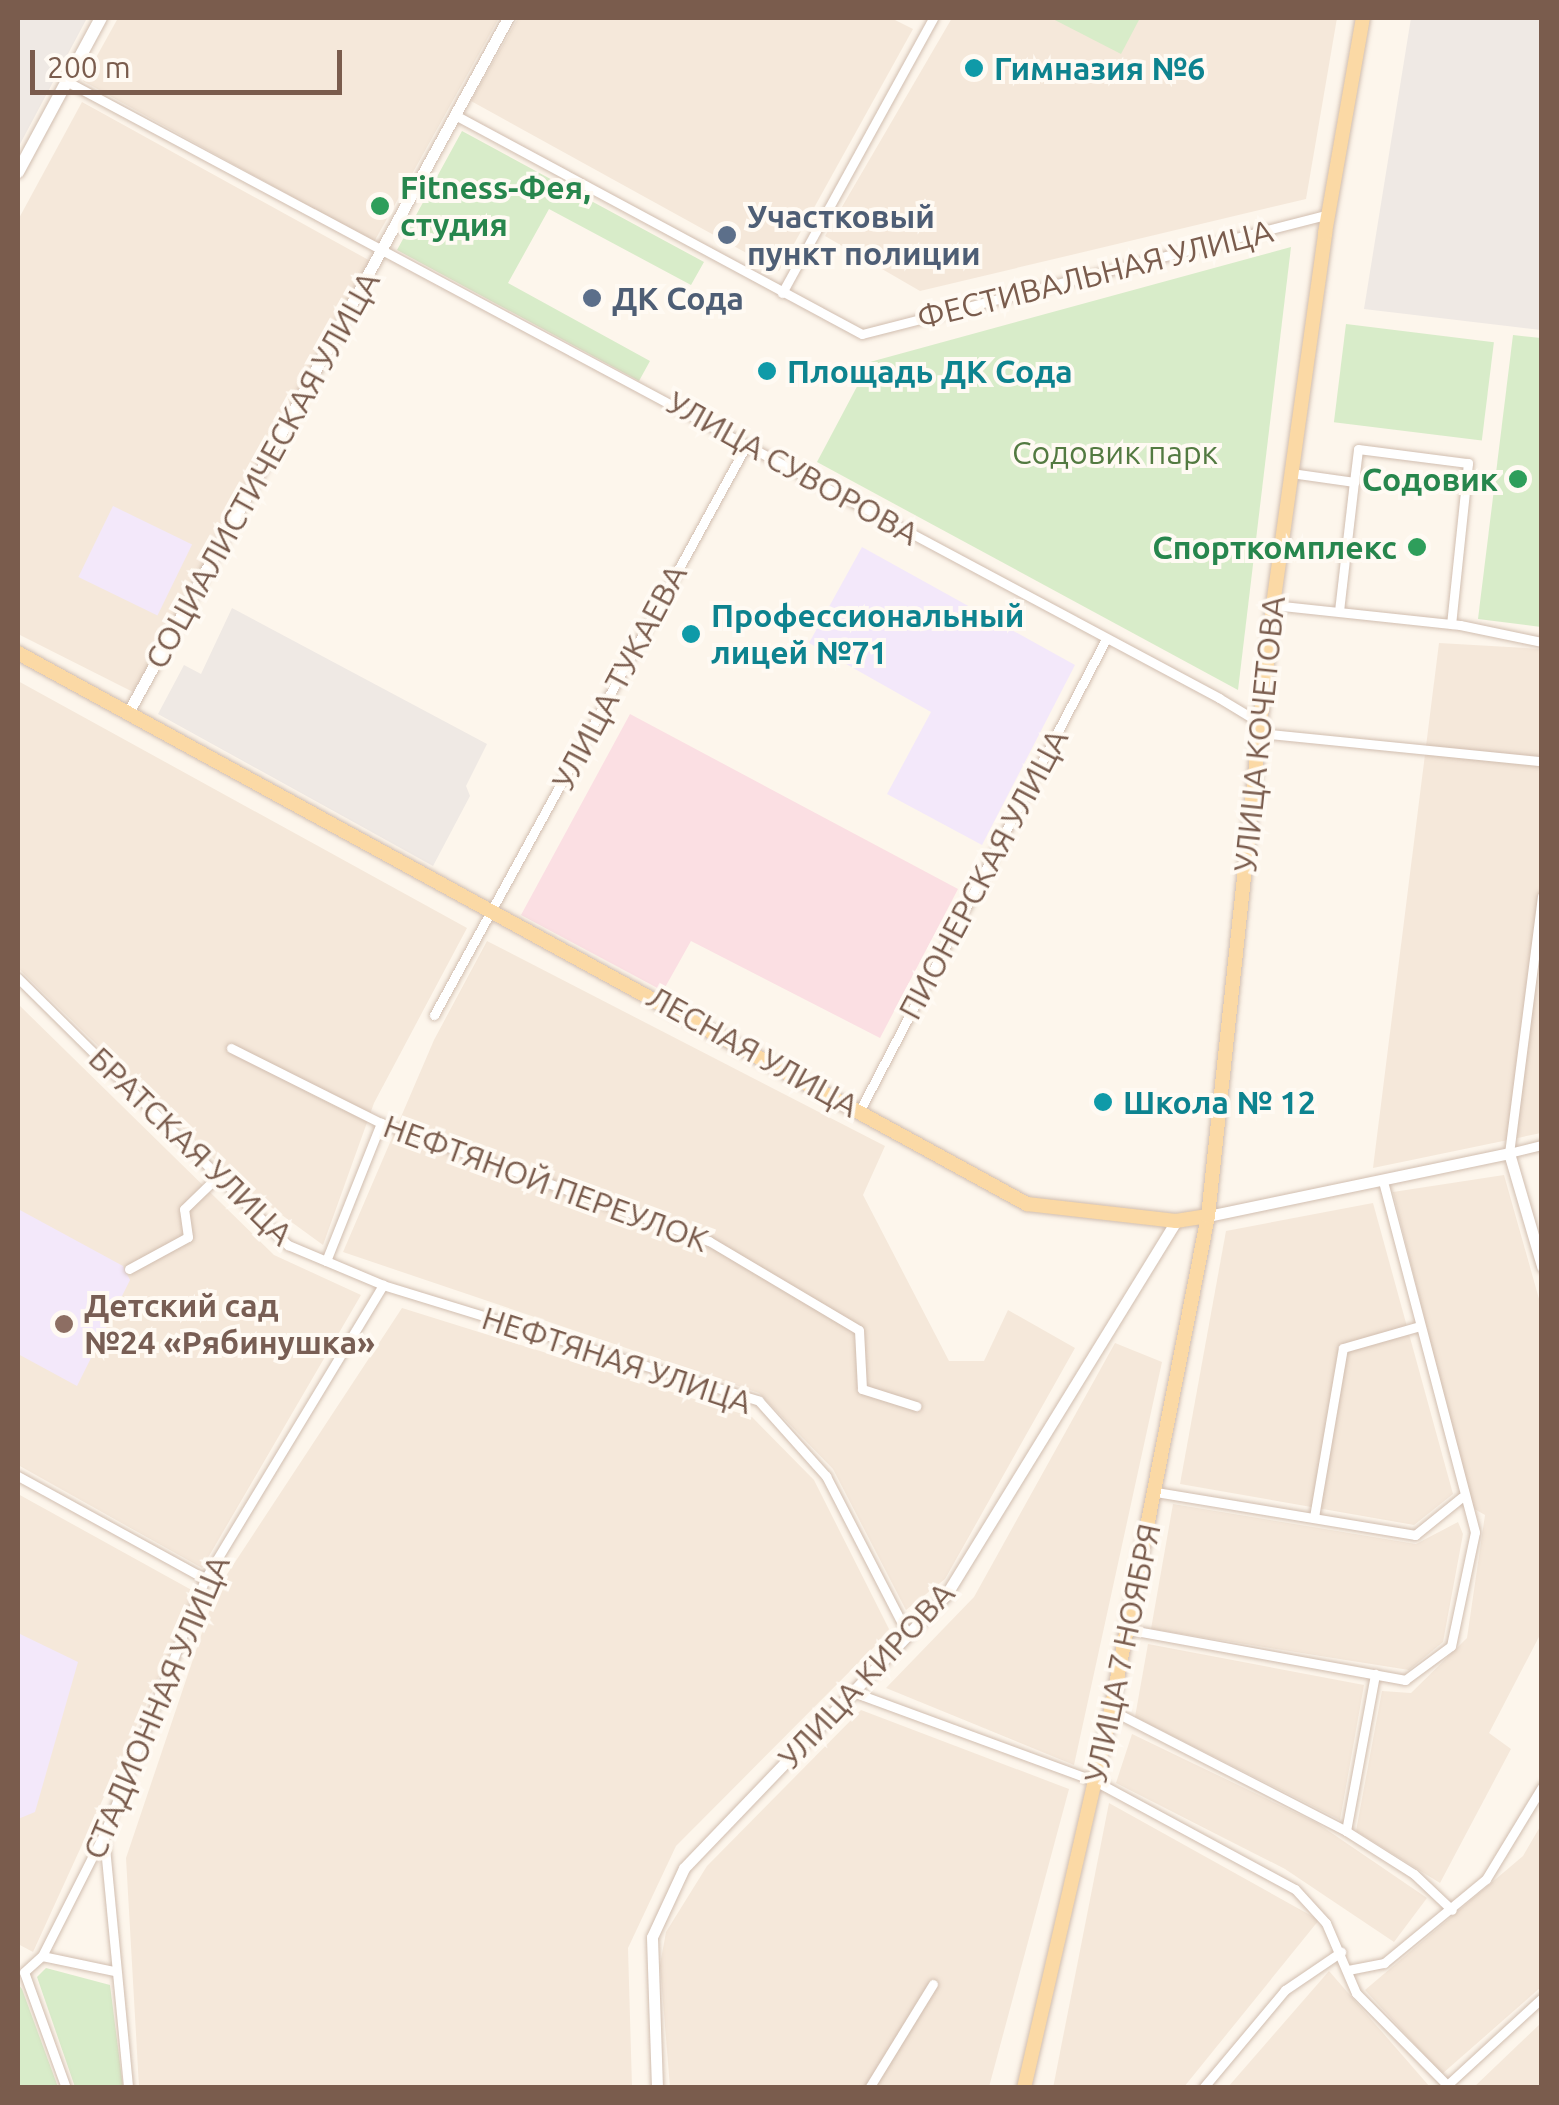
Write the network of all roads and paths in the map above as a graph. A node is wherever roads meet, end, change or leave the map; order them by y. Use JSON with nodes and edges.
{"nodes":[{"id":1,"x":101,"y":18,"type":"edge"},
{"id":2,"x":508,"y":18,"type":"edge"},
{"id":3,"x":1363,"y":18,"type":"edge"},
{"id":4,"x":930,"y":19,"type":"edge"},
{"id":5,"x":66,"y":81,"type":"junction"},
{"id":6,"x":455,"y":115,"type":"junction"},
{"id":7,"x":18,"y":172,"type":"edge"},
{"id":8,"x":1328,"y":214,"type":"junction"},
{"id":9,"x":384,"y":249,"type":"junction"},
{"id":10,"x":782,"y":293,"type":"junction"},
{"id":11,"x":747,"y":444,"type":"junction"},
{"id":12,"x":1291,"y":473,"type":"junction"},
{"id":13,"x":1354,"y":482,"type":"junction"},
{"id":14,"x":1273,"y":604,"type":"junction"},
{"id":15,"x":1339,"y":611,"type":"junction"},
{"id":16,"x":1451,"y":624,"type":"junction"},
{"id":17,"x":1106,"y":639,"type":"junction"},
{"id":18,"x":1542,"y":642,"type":"edge"},
{"id":19,"x":18,"y":653,"type":"edge"},
{"id":20,"x":129,"y":712,"type":"junction"},
{"id":21,"x":1256,"y":712,"type":"junction"},
{"id":22,"x":1259,"y":733,"type":"junction"},
{"id":23,"x":1542,"y":761,"type":"edge"},
{"id":24,"x":1542,"y":896,"type":"edge"},
{"id":25,"x":493,"y":910,"type":"junction"},
{"id":26,"x":18,"y":978,"type":"edge"},
{"id":27,"x":434,"y":1015,"type":"dead end"},
{"id":28,"x":231,"y":1048,"type":"dead end"},
{"id":29,"x":860,"y":1110,"type":"junction"},
{"id":30,"x":381,"y":1123,"type":"junction"},
{"id":31,"x":1542,"y":1146,"type":"edge"},
{"id":32,"x":1509,"y":1153,"type":"junction"},
{"id":33,"x":217,"y":1176,"type":"junction"},
{"id":34,"x":1383,"y":1180,"type":"junction"},
{"id":35,"x":1208,"y":1216,"type":"junction"},
{"id":36,"x":1176,"y":1220,"type":"junction"},
{"id":37,"x":326,"y":1261,"type":"junction"},
{"id":38,"x":1542,"y":1266,"type":"edge"},
{"id":39,"x":129,"y":1269,"type":"dead end"},
{"id":40,"x":383,"y":1285,"type":"junction"},
{"id":41,"x":1416,"y":1326,"type":"junction"},
{"id":42,"x":916,"y":1406,"type":"dead end"},
{"id":43,"x":18,"y":1476,"type":"edge"},
{"id":44,"x":1156,"y":1492,"type":"junction"},
{"id":45,"x":1462,"y":1497,"type":"junction"},
{"id":46,"x":1314,"y":1517,"type":"junction"},
{"id":47,"x":205,"y":1579,"type":"junction"},
{"id":48,"x":1126,"y":1630,"type":"junction"},
{"id":49,"x":908,"y":1635,"type":"junction"},
{"id":50,"x":1374,"y":1674,"type":"junction"},
{"id":51,"x":853,"y":1692,"type":"junction"},
{"id":52,"x":1111,"y":1710,"type":"junction"},
{"id":53,"x":1096,"y":1781,"type":"junction"},
{"id":54,"x":1542,"y":1787,"type":"edge"},
{"id":55,"x":1346,"y":1831,"type":"junction"},
{"id":56,"x":104,"y":1834,"type":"junction"},
{"id":57,"x":1452,"y":1910,"type":"junction"},
{"id":58,"x":1340,"y":1952,"type":"junction"},
{"id":59,"x":42,"y":1956,"type":"junction"},
{"id":60,"x":21,"y":1968,"type":"edge"},
{"id":61,"x":1348,"y":1970,"type":"junction"},
{"id":62,"x":114,"y":1971,"type":"junction"},
{"id":63,"x":934,"y":1984,"type":"dead end"},
{"id":64,"x":1542,"y":1998,"type":"edge"},
{"id":65,"x":1446,"y":2086,"type":"edge"},
{"id":66,"x":66,"y":2088,"type":"edge"},
{"id":67,"x":128,"y":2088,"type":"edge"},
{"id":68,"x":656,"y":2088,"type":"edge"},
{"id":69,"x":870,"y":2088,"type":"edge"},
{"id":70,"x":1024,"y":2088,"type":"edge"},
{"id":71,"x":1203,"y":2088,"type":"edge"}],
"edges":[{"from":1,"to":5,"type":"main road"},
{"from":2,"to":6,"type":"street","name":"СОЦИАЛИСТИЧЕСКАЯ УЛИЦА"},
{"from":3,"to":8,"type":"main road","name":"УЛИЦА КОЧЕТОВА"},
{"from":4,"to":10,"type":"street"},
{"from":5,"to":7,"type":"main road"},
{"from":5,"to":9,"type":"street","name":"УЛИЦА СУВОРОВА"},
{"from":6,"to":9,"type":"street","name":"СОЦИАЛИСТИЧЕСКАЯ УЛИЦА"},
{"from":6,"to":10,"type":"street"},
{"from":8,"to":10,"type":"street","name":"ФЕСТИВАЛЬНАЯ УЛИЦА"},
{"from":8,"to":12,"type":"main road","name":"УЛИЦА КОЧЕТОВА"},
{"from":9,"to":11,"type":"street","name":"УЛИЦА СУВОРОВА"},
{"from":9,"to":20,"type":"street","name":"СОЦИАЛИСТИЧЕСКАЯ УЛИЦА"},
{"from":11,"to":17,"type":"street","name":"УЛИЦА СУВОРОВА"},
{"from":11,"to":25,"type":"street","name":"УЛИЦА ТУКАЕВА"},
{"from":12,"to":13,"type":"street"},
{"from":12,"to":14,"type":"main road","name":"УЛИЦА КОЧЕТОВА"},
{"from":13,"to":15,"type":"street"},
{"from":13,"to":16,"type":"street"},
{"from":14,"to":15,"type":"street"},
{"from":14,"to":21,"type":"main road","name":"УЛИЦА КОЧЕТОВА"},
{"from":15,"to":16,"type":"street"},
{"from":16,"to":18,"type":"street"},
{"from":17,"to":21,"type":"street","name":"УЛИЦА СУВОРОВА"},
{"from":17,"to":29,"type":"street","name":"ПИОНЕРСКАЯ УЛИЦА"},
{"from":19,"to":20,"type":"main road","name":"ЛЕСНАЯ УЛИЦА"},
{"from":20,"to":25,"type":"main road","name":"ЛЕСНАЯ УЛИЦА"},
{"from":21,"to":22,"type":"main road","name":"УЛИЦА КОЧЕТОВА"},
{"from":22,"to":23,"type":"street"},
{"from":22,"to":35,"type":"main road","name":"УЛИЦА КОЧЕТОВА"},
{"from":24,"to":32,"type":"street"},
{"from":25,"to":27,"type":"street","name":"УЛИЦА ТУКАЕВА"},
{"from":25,"to":29,"type":"main road","name":"ЛЕСНАЯ УЛИЦА"},
{"from":26,"to":33,"type":"street","name":"БРАТСКАЯ УЛИЦА"},
{"from":28,"to":30,"type":"street","name":"НЕФТЯНОЙ ПЕРЕУЛОК"},
{"from":29,"to":36,"type":"main road","name":"ЛЕСНАЯ УЛИЦА"},
{"from":30,"to":37,"type":"street"},
{"from":30,"to":42,"type":"street","name":"НЕФТЯНОЙ ПЕРЕУЛОК"},
{"from":31,"to":32,"type":"street","name":"ЛЕСНАЯ УЛИЦА"},
{"from":32,"to":34,"type":"street","name":"ЛЕСНАЯ УЛИЦА"},
{"from":32,"to":38,"type":"street"},
{"from":33,"to":37,"type":"street","name":"БРАТСКАЯ УЛИЦА"},
{"from":33,"to":39,"type":"street"},
{"from":34,"to":35,"type":"street","name":"ЛЕСНАЯ УЛИЦА"},
{"from":34,"to":41,"type":"street"},
{"from":35,"to":36,"type":"main road","name":"ЛЕСНАЯ УЛИЦА"},
{"from":35,"to":44,"type":"main road","name":"УЛИЦА 7 НОЯБРЯ"},
{"from":36,"to":49,"type":"street","name":"УЛИЦА КИРОВА"},
{"from":37,"to":40,"type":"street","name":"БРАТСКАЯ УЛИЦА"},
{"from":40,"to":47,"type":"street","name":"СТАДИОННАЯ УЛИЦА"},
{"from":40,"to":49,"type":"street","name":"НЕФТЯНАЯ УЛИЦА"},
{"from":41,"to":45,"type":"street"},
{"from":41,"to":46,"type":"street"},
{"from":43,"to":47,"type":"street"},
{"from":44,"to":46,"type":"street"},
{"from":44,"to":48,"type":"main road","name":"УЛИЦА 7 НОЯБРЯ"},
{"from":45,"to":46,"type":"street"},
{"from":45,"to":50,"type":"street"},
{"from":47,"to":56,"type":"street","name":"СТАДИОННАЯ УЛИЦА"},
{"from":48,"to":50,"type":"street"},
{"from":48,"to":52,"type":"main road","name":"УЛИЦА 7 НОЯБРЯ"},
{"from":49,"to":51,"type":"street","name":"УЛИЦА КИРОВА"},
{"from":50,"to":55,"type":"street"},
{"from":51,"to":53,"type":"street"},
{"from":51,"to":68,"type":"street","name":"УЛИЦА КИРОВА"},
{"from":52,"to":53,"type":"main road","name":"УЛИЦА 7 НОЯБРЯ"},
{"from":52,"to":55,"type":"street"},
{"from":53,"to":58,"type":"street"},
{"from":53,"to":70,"type":"main road","name":"УЛИЦА 7 НОЯБРЯ"},
{"from":54,"to":57,"type":"street"},
{"from":55,"to":57,"type":"street"},
{"from":56,"to":59,"type":"street","name":"СТАДИОННАЯ УЛИЦА"},
{"from":56,"to":62,"type":"street"},
{"from":57,"to":61,"type":"street"},
{"from":58,"to":61,"type":"street"},
{"from":58,"to":71,"type":"street"},
{"from":59,"to":60,"type":"street","name":"СТАДИОННАЯ УЛИЦА"},
{"from":59,"to":62,"type":"street"},
{"from":60,"to":66,"type":"street","name":"СТАДИОННАЯ УЛИЦА"},
{"from":61,"to":65,"type":"street"},
{"from":62,"to":67,"type":"street"},
{"from":63,"to":69,"type":"street"},
{"from":64,"to":65,"type":"street"}]}
